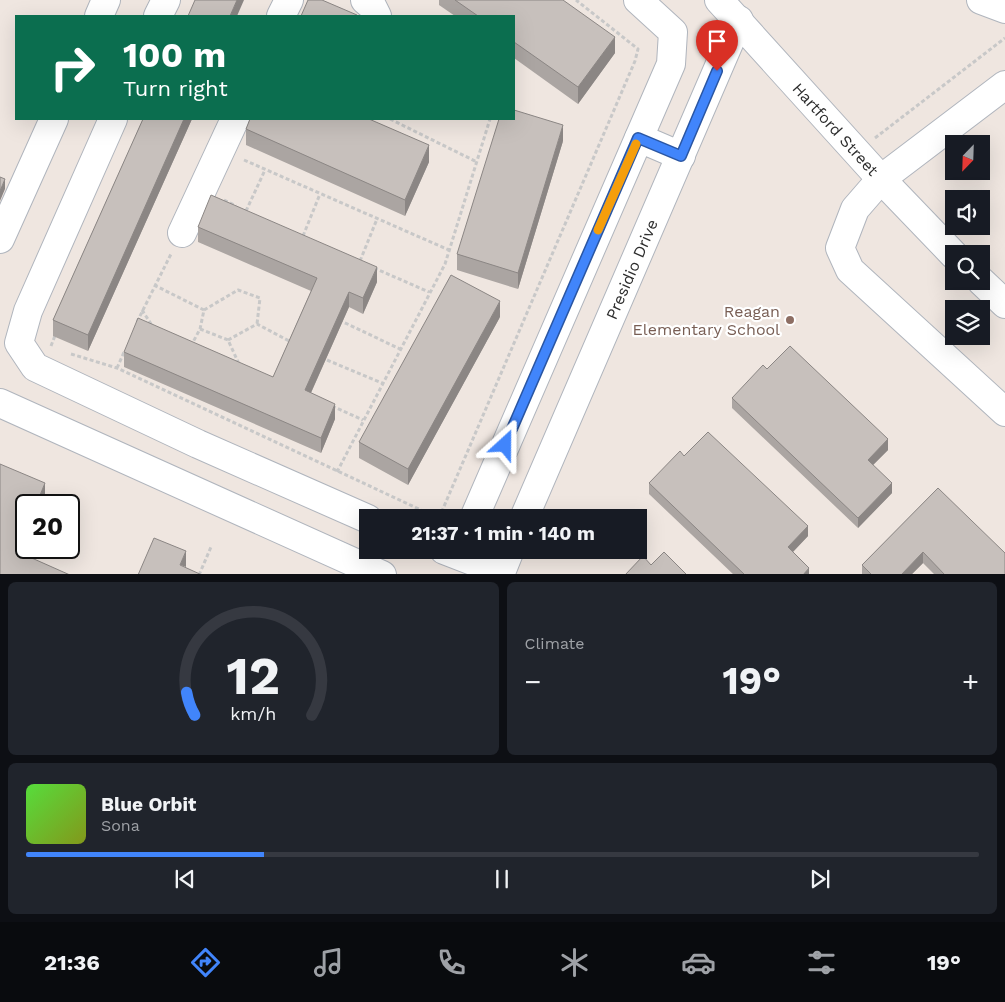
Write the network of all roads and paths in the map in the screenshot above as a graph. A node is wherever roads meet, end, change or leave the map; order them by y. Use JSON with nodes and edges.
{"nodes":[{"id":1,"x":106,"y":0,"type":"edge"},
{"id":2,"x":166,"y":0,"type":"edge"},
{"id":3,"x":289,"y":0,"type":"edge"},
{"id":4,"x":365,"y":0,"type":"edge"},
{"id":5,"x":576,"y":0,"type":"edge"},
{"id":6,"x":638,"y":0,"type":"edge"},
{"id":7,"x":719,"y":0,"type":"edge"},
{"id":8,"x":981,"y":0,"type":"edge"},
{"id":9,"x":1005,"y":9,"type":"edge"},
{"id":10,"x":99,"y":15,"type":"edge"},
{"id":11,"x":158,"y":15,"type":"edge"},
{"id":12,"x":282,"y":15,"type":"edge"},
{"id":13,"x":376,"y":15,"type":"edge"},
{"id":14,"x":739,"y":20,"type":"junction"},
{"id":15,"x":1005,"y":38,"type":"edge"},
{"id":16,"x":1005,"y":85,"type":"edge"},
{"id":17,"x":54,"y":120,"type":"edge"},
{"id":18,"x":113,"y":120,"type":"edge"},
{"id":19,"x":235,"y":120,"type":"edge"},
{"id":20,"x":392,"y":120,"type":"edge"},
{"id":21,"x":490,"y":120,"type":"edge"},
{"id":22,"x":638,"y":138,"type":"junction"},
{"id":23,"x":871,"y":141,"type":"dead end"},
{"id":24,"x":220,"y":150,"type":"junction"},
{"id":25,"x":681,"y":156,"type":"junction"},
{"id":26,"x":477,"y":162,"type":"junction"},
{"id":27,"x":265,"y":170,"type":"junction"},
{"id":28,"x":207,"y":179,"type":"junction"},
{"id":29,"x":880,"y":179,"type":"junction"},
{"id":30,"x":320,"y":194,"type":"junction"},
{"id":31,"x":246,"y":211,"type":"junction"},
{"id":32,"x":255,"y":214,"type":"edge"},
{"id":33,"x":377,"y":219,"type":"junction"},
{"id":34,"x":295,"y":232,"type":"edge"},
{"id":35,"x":182,"y":233,"type":"joint"},
{"id":36,"x":303,"y":236,"type":"junction"},
{"id":37,"x":0,"y":239,"type":"edge"},
{"id":38,"x":311,"y":240,"type":"edge"},
{"id":39,"x":945,"y":246,"type":"edge"},
{"id":40,"x":449,"y":250,"type":"junction"},
{"id":41,"x":352,"y":258,"type":"edge"},
{"id":42,"x":360,"y":261,"type":"junction"},
{"id":43,"x":154,"y":285,"type":"junction"},
{"id":44,"x":429,"y":292,"type":"junction"},
{"id":45,"x":142,"y":310,"type":"junction"},
{"id":46,"x":204,"y":310,"type":"junction"},
{"id":47,"x":330,"y":315,"type":"edge"},
{"id":48,"x":257,"y":324,"type":"junction"},
{"id":49,"x":58,"y":328,"type":"edge"},
{"id":50,"x":144,"y":328,"type":"edge"},
{"id":51,"x":154,"y":328,"type":"junction"},
{"id":52,"x":134,"y":329,"type":"edge"},
{"id":53,"x":200,"y":329,"type":"junction"},
{"id":54,"x":161,"y":331,"type":"edge"},
{"id":55,"x":22,"y":332,"type":"junction"},
{"id":56,"x":228,"y":340,"type":"junction"},
{"id":57,"x":185,"y":341,"type":"edge"},
{"id":58,"x":291,"y":342,"type":"edge"},
{"id":59,"x":192,"y":344,"type":"junction"},
{"id":60,"x":127,"y":345,"type":"edge"},
{"id":61,"x":51,"y":346,"type":"junction"},
{"id":62,"x":200,"y":348,"type":"edge"},
{"id":63,"x":56,"y":349,"type":"dead end"},
{"id":64,"x":400,"y":349,"type":"junction"},
{"id":65,"x":65,"y":352,"type":"dead end"},
{"id":66,"x":327,"y":360,"type":"edge"},
{"id":67,"x":231,"y":361,"type":"edge"},
{"id":68,"x":239,"y":364,"type":"junction"},
{"id":69,"x":117,"y":368,"type":"junction"},
{"id":70,"x":248,"y":368,"type":"edge"},
{"id":71,"x":382,"y":383,"type":"junction"},
{"id":72,"x":0,"y":403,"type":"edge"},
{"id":73,"x":328,"y":404,"type":"edge"},
{"id":74,"x":1005,"y":412,"type":"edge"},
{"id":75,"x":364,"y":420,"type":"junction"},
{"id":76,"x":337,"y":472,"type":"junction"},
{"id":77,"x":418,"y":509,"type":"edge"},
{"id":78,"x":442,"y":509,"type":"edge"},
{"id":79,"x":478,"y":509,"type":"edge"},
{"id":80,"x":528,"y":509,"type":"edge"},
{"id":81,"x":359,"y":515,"type":"edge"},
{"id":82,"x":211,"y":547,"type":"dead end"},
{"id":83,"x":479,"y":559,"type":"edge"},
{"id":84,"x":504,"y":566,"type":"edge"},
{"id":85,"x":199,"y":574,"type":"edge"},
{"id":86,"x":382,"y":574,"type":"edge"}],
"edges":[{"from":1,"to":10,"type":"street"},
{"from":2,"to":11,"type":"street"},
{"from":3,"to":12,"type":"street"},
{"from":4,"to":13,"type":"street"},
{"from":5,"to":78,"type":"path"},
{"from":6,"to":22,"type":"street"},
{"from":7,"to":14,"type":"street","name":"Hartford Street"},
{"from":8,"to":9,"type":"street"},
{"from":14,"to":25,"type":"street","name":"Presidio Drive"},
{"from":14,"to":29,"type":"street","name":"Hartford Street"},
{"from":15,"to":23,"type":"path"},
{"from":16,"to":29,"type":"street"},
{"from":17,"to":37,"type":"street"},
{"from":18,"to":55,"type":"street"},
{"from":19,"to":24,"type":"street"},
{"from":20,"to":26,"type":"path"},
{"from":21,"to":26,"type":"path"},
{"from":22,"to":25,"type":"street"},
{"from":22,"to":79,"type":"street"},
{"from":24,"to":27,"type":"path"},
{"from":24,"to":28,"type":"street"},
{"from":25,"to":80,"type":"street","name":"Presidio Drive"},
{"from":26,"to":40,"type":"path"},
{"from":27,"to":30,"type":"path"},
{"from":27,"to":31,"type":"path"},
{"from":28,"to":31,"type":"path"},
{"from":28,"to":35,"type":"street"},
{"from":29,"to":39,"type":"street","name":"Hartford Street"},
{"from":29,"to":74,"type":"street"},
{"from":30,"to":33,"type":"path"},
{"from":30,"to":36,"type":"path"},
{"from":31,"to":32,"type":"path"},
{"from":33,"to":40,"type":"path"},
{"from":33,"to":42,"type":"path"},
{"from":34,"to":36,"type":"path"},
{"from":35,"to":43,"type":"path"},
{"from":36,"to":38,"type":"path"},
{"from":40,"to":44,"type":"path"},
{"from":41,"to":42,"type":"path"},
{"from":42,"to":44,"type":"path"},
{"from":43,"to":45,"type":"path"},
{"from":43,"to":46,"type":"path"},
{"from":44,"to":64,"type":"path"},
{"from":45,"to":51,"type":"path"},
{"from":45,"to":52,"type":"path"},
{"from":46,"to":48,"type":"path"},
{"from":46,"to":53,"type":"path"},
{"from":47,"to":64,"type":"path"},
{"from":48,"to":56,"type":"path"},
{"from":48,"to":58,"type":"path"},
{"from":49,"to":61,"type":"path"},
{"from":50,"to":51,"type":"path"},
{"from":51,"to":54,"type":"path"},
{"from":53,"to":56,"type":"path"},
{"from":53,"to":59,"type":"path"},
{"from":55,"to":61,"type":"path"},
{"from":55,"to":81,"type":"street"},
{"from":56,"to":68,"type":"path"},
{"from":57,"to":59,"type":"path"},
{"from":59,"to":62,"type":"path"},
{"from":60,"to":69,"type":"path"},
{"from":61,"to":63,"type":"path"},
{"from":64,"to":71,"type":"path"},
{"from":65,"to":69,"type":"path"},
{"from":66,"to":71,"type":"path"},
{"from":67,"to":68,"type":"path"},
{"from":68,"to":70,"type":"path"},
{"from":69,"to":76,"type":"path"},
{"from":71,"to":75,"type":"path"},
{"from":72,"to":86,"type":"street"},
{"from":73,"to":75,"type":"path"},
{"from":75,"to":76,"type":"path"},
{"from":76,"to":77,"type":"path"},
{"from":82,"to":85,"type":"path"},
{"from":83,"to":84,"type":"street"}]}
